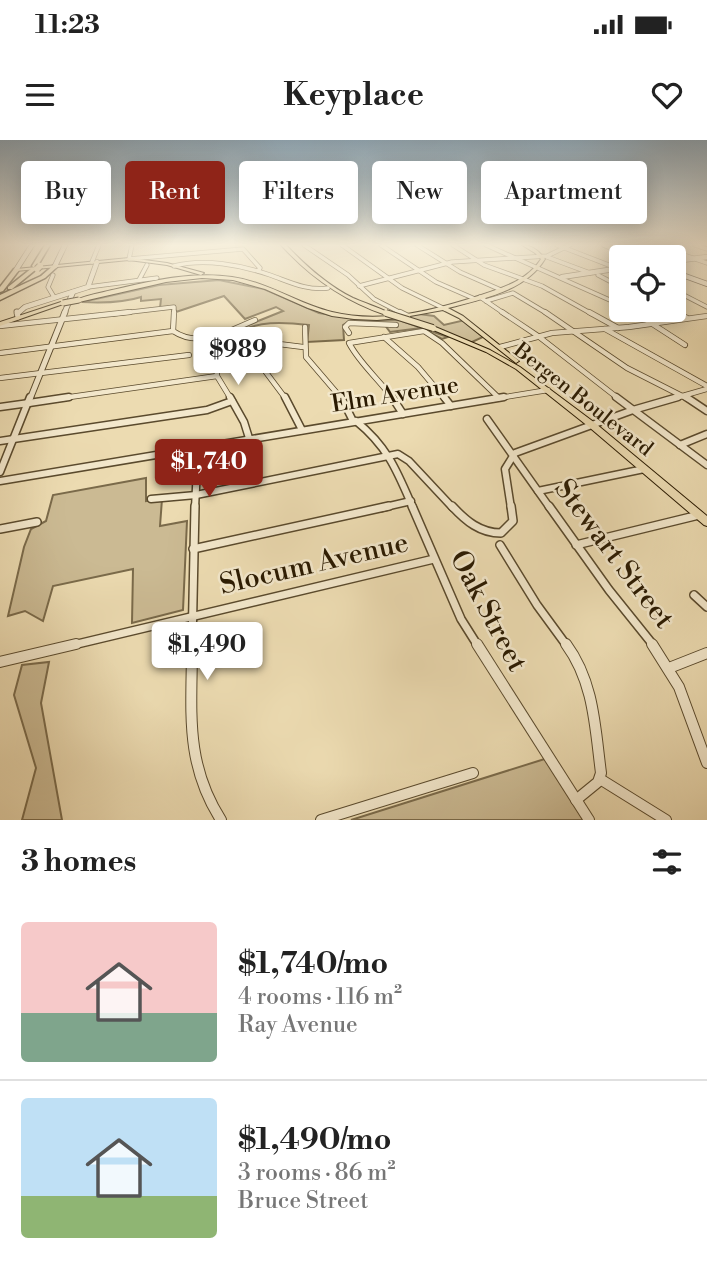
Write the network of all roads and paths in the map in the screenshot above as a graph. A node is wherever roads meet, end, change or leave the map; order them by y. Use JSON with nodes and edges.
{"nodes":[{"id":1,"x":12,"y":277,"type":"edge"},
{"id":2,"x":24,"y":277,"type":"edge"},
{"id":3,"x":43,"y":277,"type":"edge"},
{"id":4,"x":51,"y":277,"type":"edge"},
{"id":5,"x":91,"y":277,"type":"edge"},
{"id":6,"x":141,"y":277,"type":"edge"},
{"id":7,"x":220,"y":277,"type":"joint"},
{"id":8,"x":275,"y":277,"type":"edge"},
{"id":9,"x":314,"y":277,"type":"edge"},
{"id":10,"x":347,"y":277,"type":"edge"},
{"id":11,"x":388,"y":277,"type":"edge"},
{"id":12,"x":398,"y":277,"type":"edge"},
{"id":13,"x":429,"y":277,"type":"edge"},
{"id":14,"x":471,"y":277,"type":"edge"},
{"id":15,"x":518,"y":277,"type":"edge"},
{"id":16,"x":527,"y":277,"type":"edge"},
{"id":17,"x":563,"y":277,"type":"edge"},
{"id":18,"x":687,"y":277,"type":"edge"},
{"id":19,"x":156,"y":278,"type":"dead end"},
{"id":20,"x":391,"y":279,"type":"junction"},
{"id":21,"x":524,"y":279,"type":"junction"},
{"id":22,"x":139,"y":280,"type":"junction"},
{"id":23,"x":538,"y":284,"type":"junction"},
{"id":24,"x":707,"y":284,"type":"edge"},
{"id":25,"x":359,"y":286,"type":"junction"},
{"id":26,"x":88,"y":287,"type":"junction"},
{"id":27,"x":530,"y":287,"type":"dead end"},
{"id":28,"x":328,"y":288,"type":"junction"},
{"id":29,"x":501,"y":290,"type":"junction"},
{"id":30,"x":73,"y":292,"type":"junction"},
{"id":31,"x":490,"y":294,"type":"junction"},
{"id":32,"x":0,"y":295,"type":"edge"},
{"id":33,"x":686,"y":296,"type":"edge"},
{"id":34,"x":54,"y":297,"type":"junction"},
{"id":35,"x":497,"y":298,"type":"junction"},
{"id":36,"x":480,"y":299,"type":"junction"},
{"id":37,"x":609,"y":299,"type":"edge"},
{"id":38,"x":377,"y":301,"type":"junction"},
{"id":39,"x":364,"y":306,"type":"junction"},
{"id":40,"x":707,"y":306,"type":"edge"},
{"id":41,"x":445,"y":309,"type":"junction"},
{"id":42,"x":408,"y":316,"type":"junction"},
{"id":43,"x":707,"y":316,"type":"edge"},
{"id":44,"x":18,"y":317,"type":"junction"},
{"id":45,"x":697,"y":317,"type":"junction"},
{"id":46,"x":687,"y":318,"type":"joint"},
{"id":47,"x":63,"y":320,"type":"junction"},
{"id":48,"x":255,"y":320,"type":"dead end"},
{"id":49,"x":353,"y":321,"type":"junction"},
{"id":50,"x":654,"y":323,"type":"junction"},
{"id":51,"x":707,"y":323,"type":"edge"},
{"id":52,"x":0,"y":325,"type":"edge"},
{"id":53,"x":396,"y":325,"type":"dead end"},
{"id":54,"x":305,"y":327,"type":"dead end"},
{"id":55,"x":618,"y":328,"type":"junction"},
{"id":56,"x":605,"y":329,"type":"junction"},
{"id":57,"x":430,"y":330,"type":"junction"},
{"id":58,"x":573,"y":330,"type":"junction"},
{"id":59,"x":173,"y":331,"type":"junction"},
{"id":60,"x":349,"y":333,"type":"dead end"},
{"id":61,"x":483,"y":336,"type":"junction"},
{"id":62,"x":538,"y":336,"type":"junction"},
{"id":63,"x":384,"y":337,"type":"junction"},
{"id":64,"x":271,"y":342,"type":"junction"},
{"id":65,"x":470,"y":343,"type":"junction"},
{"id":66,"x":685,"y":345,"type":"dead end"},
{"id":67,"x":52,"y":346,"type":"junction"},
{"id":68,"x":303,"y":347,"type":"junction"},
{"id":69,"x":500,"y":347,"type":"junction"},
{"id":70,"x":488,"y":351,"type":"junction"},
{"id":71,"x":0,"y":353,"type":"edge"},
{"id":72,"x":189,"y":355,"type":"dead end"},
{"id":73,"x":41,"y":374,"type":"junction"},
{"id":74,"x":217,"y":376,"type":"junction"},
{"id":75,"x":0,"y":378,"type":"edge"},
{"id":76,"x":707,"y":387,"type":"edge"},
{"id":77,"x":545,"y":388,"type":"junction"},
{"id":78,"x":682,"y":395,"type":"junction"},
{"id":79,"x":499,"y":398,"type":"junction"},
{"id":80,"x":232,"y":401,"type":"junction"},
{"id":81,"x":29,"y":403,"type":"junction"},
{"id":82,"x":451,"y":406,"type":"junction"},
{"id":83,"x":0,"y":407,"type":"edge"},
{"id":84,"x":633,"y":410,"type":"junction"},
{"id":85,"x":707,"y":411,"type":"edge"},
{"id":86,"x":403,"y":414,"type":"junction"},
{"id":87,"x":487,"y":419,"type":"dead end"},
{"id":88,"x":355,"y":421,"type":"junction"},
{"id":89,"x":592,"y":425,"type":"junction"},
{"id":90,"x":302,"y":430,"type":"junction"},
{"id":91,"x":707,"y":434,"type":"edge"},
{"id":92,"x":249,"y":438,"type":"junction"},
{"id":93,"x":14,"y":439,"type":"junction"},
{"id":94,"x":0,"y":441,"type":"edge"},
{"id":95,"x":680,"y":444,"type":"junction"},
{"id":96,"x":198,"y":448,"type":"junction"},
{"id":97,"x":390,"y":455,"type":"junction"},
{"id":98,"x":513,"y":456,"type":"junction"},
{"id":99,"x":707,"y":465,"type":"edge"},
{"id":100,"x":644,"y":469,"type":"junction"},
{"id":101,"x":0,"y":472,"type":"edge"},
{"id":102,"x":0,"y":481,"type":"edge"},
{"id":103,"x":538,"y":491,"type":"junction"},
{"id":104,"x":196,"y":495,"type":"junction"},
{"id":105,"x":151,"y":499,"type":"dead end"},
{"id":106,"x":411,"y":501,"type":"junction"},
{"id":107,"x":703,"y":519,"type":"edge"},
{"id":108,"x":37,"y":522,"type":"dead end"},
{"id":109,"x":0,"y":529,"type":"edge"},
{"id":110,"x":500,"y":544,"type":"dead end"},
{"id":111,"x":576,"y":544,"type":"junction"},
{"id":112,"x":194,"y":549,"type":"junction"},
{"id":113,"x":434,"y":559,"type":"junction"},
{"id":114,"x":694,"y":595,"type":"dead end"},
{"id":115,"x":707,"y":607,"type":"edge"},
{"id":116,"x":192,"y":616,"type":"junction"},
{"id":117,"x":707,"y":653,"type":"edge"},
{"id":118,"x":0,"y":662,"type":"edge"},
{"id":119,"x":669,"y":668,"type":"junction"},
{"id":120,"x":707,"y":763,"type":"edge"},
{"id":121,"x":473,"y":773,"type":"dead end"},
{"id":122,"x":600,"y":779,"type":"junction"},
{"id":123,"x":576,"y":800,"type":"junction"},
{"id":124,"x":221,"y":820,"type":"edge"},
{"id":125,"x":321,"y":820,"type":"edge"},
{"id":126,"x":589,"y":820,"type":"edge"},
{"id":127,"x":666,"y":820,"type":"edge"}],
"edges":[{"from":1,"to":32,"type":"highway"},
{"from":2,"to":32,"type":"highway"},
{"from":3,"to":32,"type":"highway"},
{"from":4,"to":34,"type":"street"},
{"from":5,"to":26,"type":"street"},
{"from":6,"to":22,"type":"street"},
{"from":7,"to":44,"type":"main road","bridge":true},
{"from":7,"to":49,"type":"main road"},
{"from":8,"to":28,"type":"street"},
{"from":9,"to":28,"type":"main road","name":"Bergen Boulevard"},
{"from":10,"to":25,"type":"street"},
{"from":11,"to":20,"type":"street"},
{"from":12,"to":20,"type":"street"},
{"from":13,"to":36,"type":"street"},
{"from":14,"to":29,"type":"street"},
{"from":15,"to":21,"type":"street"},
{"from":16,"to":21,"type":"main road"},
{"from":17,"to":37,"type":"street"},
{"from":18,"to":24,"type":"main road"},
{"from":19,"to":22,"type":"street"},
{"from":20,"to":25,"type":"street"},
{"from":20,"to":41,"type":"street"},
{"from":21,"to":23,"type":"street"},
{"from":21,"to":29,"type":"main road"},
{"from":22,"to":26,"type":"street"},
{"from":23,"to":27,"type":"street"},
{"from":23,"to":55,"type":"street"},
{"from":25,"to":38,"type":"street"},
{"from":26,"to":30,"type":"street"},
{"from":28,"to":39,"type":"main road","name":"Bergen Boulevard"},
{"from":29,"to":31,"type":"main road"},
{"from":30,"to":34,"type":"street"},
{"from":30,"to":47,"type":"street"},
{"from":31,"to":35,"type":"street"},
{"from":31,"to":36,"type":"main road"},
{"from":33,"to":40,"type":"street"},
{"from":34,"to":44,"type":"street"},
{"from":35,"to":36,"type":"street"},
{"from":35,"to":58,"type":"street"},
{"from":36,"to":41,"type":"main road"},
{"from":36,"to":62,"type":"street"},
{"from":38,"to":39,"type":"street"},
{"from":38,"to":42,"type":"street"},
{"from":39,"to":57,"type":"main road","name":"Bergen Boulevard","bridge":true},
{"from":41,"to":42,"type":"main road"},
{"from":41,"to":61,"type":"main road","name":"Bergen Boulevard"},
{"from":42,"to":49,"type":"main road"},
{"from":43,"to":45,"type":"street"},
{"from":44,"to":52,"type":"main road"},
{"from":45,"to":46,"type":"street"},
{"from":45,"to":51,"type":"street"},
{"from":46,"to":50,"type":"street"},
{"from":47,"to":52,"type":"street"},
{"from":47,"to":59,"type":"street"},
{"from":47,"to":67,"type":"street"},
{"from":48,"to":59,"type":"street"},
{"from":49,"to":53,"type":"street"},
{"from":49,"to":60,"type":"street"},
{"from":50,"to":55,"type":"street"},
{"from":50,"to":66,"type":"street"},
{"from":54,"to":68,"type":"street"},
{"from":55,"to":56,"type":"street"},
{"from":56,"to":58,"type":"street"},
{"from":56,"to":76,"type":"street"},
{"from":57,"to":63,"type":"street"},
{"from":57,"to":65,"type":"main road","name":"Bergen Boulevard"},
{"from":57,"to":79,"type":"street"},
{"from":58,"to":62,"type":"street"},
{"from":58,"to":78,"type":"street"},
{"from":59,"to":67,"type":"street"},
{"from":61,"to":65,"type":"main road"},
{"from":61,"to":69,"type":"main road","name":"Bergen Boulevard"},
{"from":61,"to":70,"type":"main road"},
{"from":62,"to":69,"type":"street"},
{"from":62,"to":84,"type":"street"},
{"from":63,"to":82,"type":"street"},
{"from":63,"to":86,"type":"street"},
{"from":64,"to":68,"type":"street"},
{"from":64,"to":74,"type":"street"},
{"from":64,"to":90,"type":"street"},
{"from":65,"to":70,"type":"main road","name":"Bergen Boulevard"},
{"from":67,"to":71,"type":"street"},
{"from":67,"to":73,"type":"street"},
{"from":68,"to":88,"type":"street","name":"Oak Street"},
{"from":69,"to":70,"type":"main road"},
{"from":69,"to":77,"type":"main road","name":"Bergen Boulevard"},
{"from":70,"to":77,"type":"main road","name":"Bergen Boulevard"},
{"from":72,"to":73,"type":"street"},
{"from":73,"to":75,"type":"street"},
{"from":73,"to":81,"type":"street"},
{"from":74,"to":80,"type":"street"},
{"from":74,"to":81,"type":"street"},
{"from":76,"to":78,"type":"street"},
{"from":77,"to":79,"type":"street","name":"Elm Avenue"},
{"from":77,"to":89,"type":"main road","name":"Bergen Boulevard"},
{"from":78,"to":84,"type":"street"},
{"from":78,"to":85,"type":"street"},
{"from":79,"to":82,"type":"street","name":"Elm Avenue"},
{"from":80,"to":92,"type":"street"},
{"from":80,"to":93,"type":"street"},
{"from":81,"to":83,"type":"street"},
{"from":81,"to":93,"type":"street"},
{"from":82,"to":86,"type":"street","name":"Elm Avenue"},
{"from":84,"to":89,"type":"street"},
{"from":84,"to":95,"type":"street"},
{"from":86,"to":88,"type":"street","name":"Elm Avenue"},
{"from":87,"to":98,"type":"street","name":"Stewart Street"},
{"from":88,"to":90,"type":"street","name":"Elm Avenue"},
{"from":88,"to":97,"type":"street","name":"Oak Street"},
{"from":89,"to":98,"type":"street"},
{"from":89,"to":100,"type":"main road","name":"Bergen Boulevard"},
{"from":90,"to":92,"type":"street","name":"Elm Avenue"},
{"from":91,"to":95,"type":"street"},
{"from":92,"to":96,"type":"street","name":"Elm Avenue"},
{"from":93,"to":94,"type":"street"},
{"from":93,"to":101,"type":"street"},
{"from":95,"to":99,"type":"street"},
{"from":96,"to":102,"type":"street","name":"Elm Avenue"},
{"from":96,"to":104,"type":"street"},
{"from":97,"to":98,"type":"street"},
{"from":97,"to":104,"type":"street"},
{"from":97,"to":106,"type":"street","name":"Oak Street"},
{"from":98,"to":103,"type":"street","name":"Stewart Street"},
{"from":100,"to":103,"type":"street"},
{"from":100,"to":107,"type":"main road","name":"Bergen Boulevard"},
{"from":103,"to":111,"type":"street","name":"Stewart Street"},
{"from":104,"to":105,"type":"street"},
{"from":104,"to":112,"type":"street"},
{"from":106,"to":112,"type":"street"},
{"from":106,"to":113,"type":"street","name":"Oak Street"},
{"from":107,"to":111,"type":"street"},
{"from":108,"to":109,"type":"street"},
{"from":110,"to":122,"type":"street"},
{"from":111,"to":119,"type":"street","name":"Stewart Street"},
{"from":112,"to":116,"type":"street"},
{"from":113,"to":116,"type":"street","name":"Slocum Avenue"},
{"from":113,"to":123,"type":"street","name":"Oak Street"},
{"from":114,"to":115,"type":"street"},
{"from":116,"to":118,"type":"street","name":"Slocum Avenue"},
{"from":116,"to":124,"type":"street"},
{"from":117,"to":119,"type":"street"},
{"from":119,"to":120,"type":"street","name":"Stewart Street"},
{"from":121,"to":125,"type":"street"},
{"from":122,"to":123,"type":"street"},
{"from":122,"to":127,"type":"street"},
{"from":123,"to":126,"type":"street","name":"Oak Street"}]}
